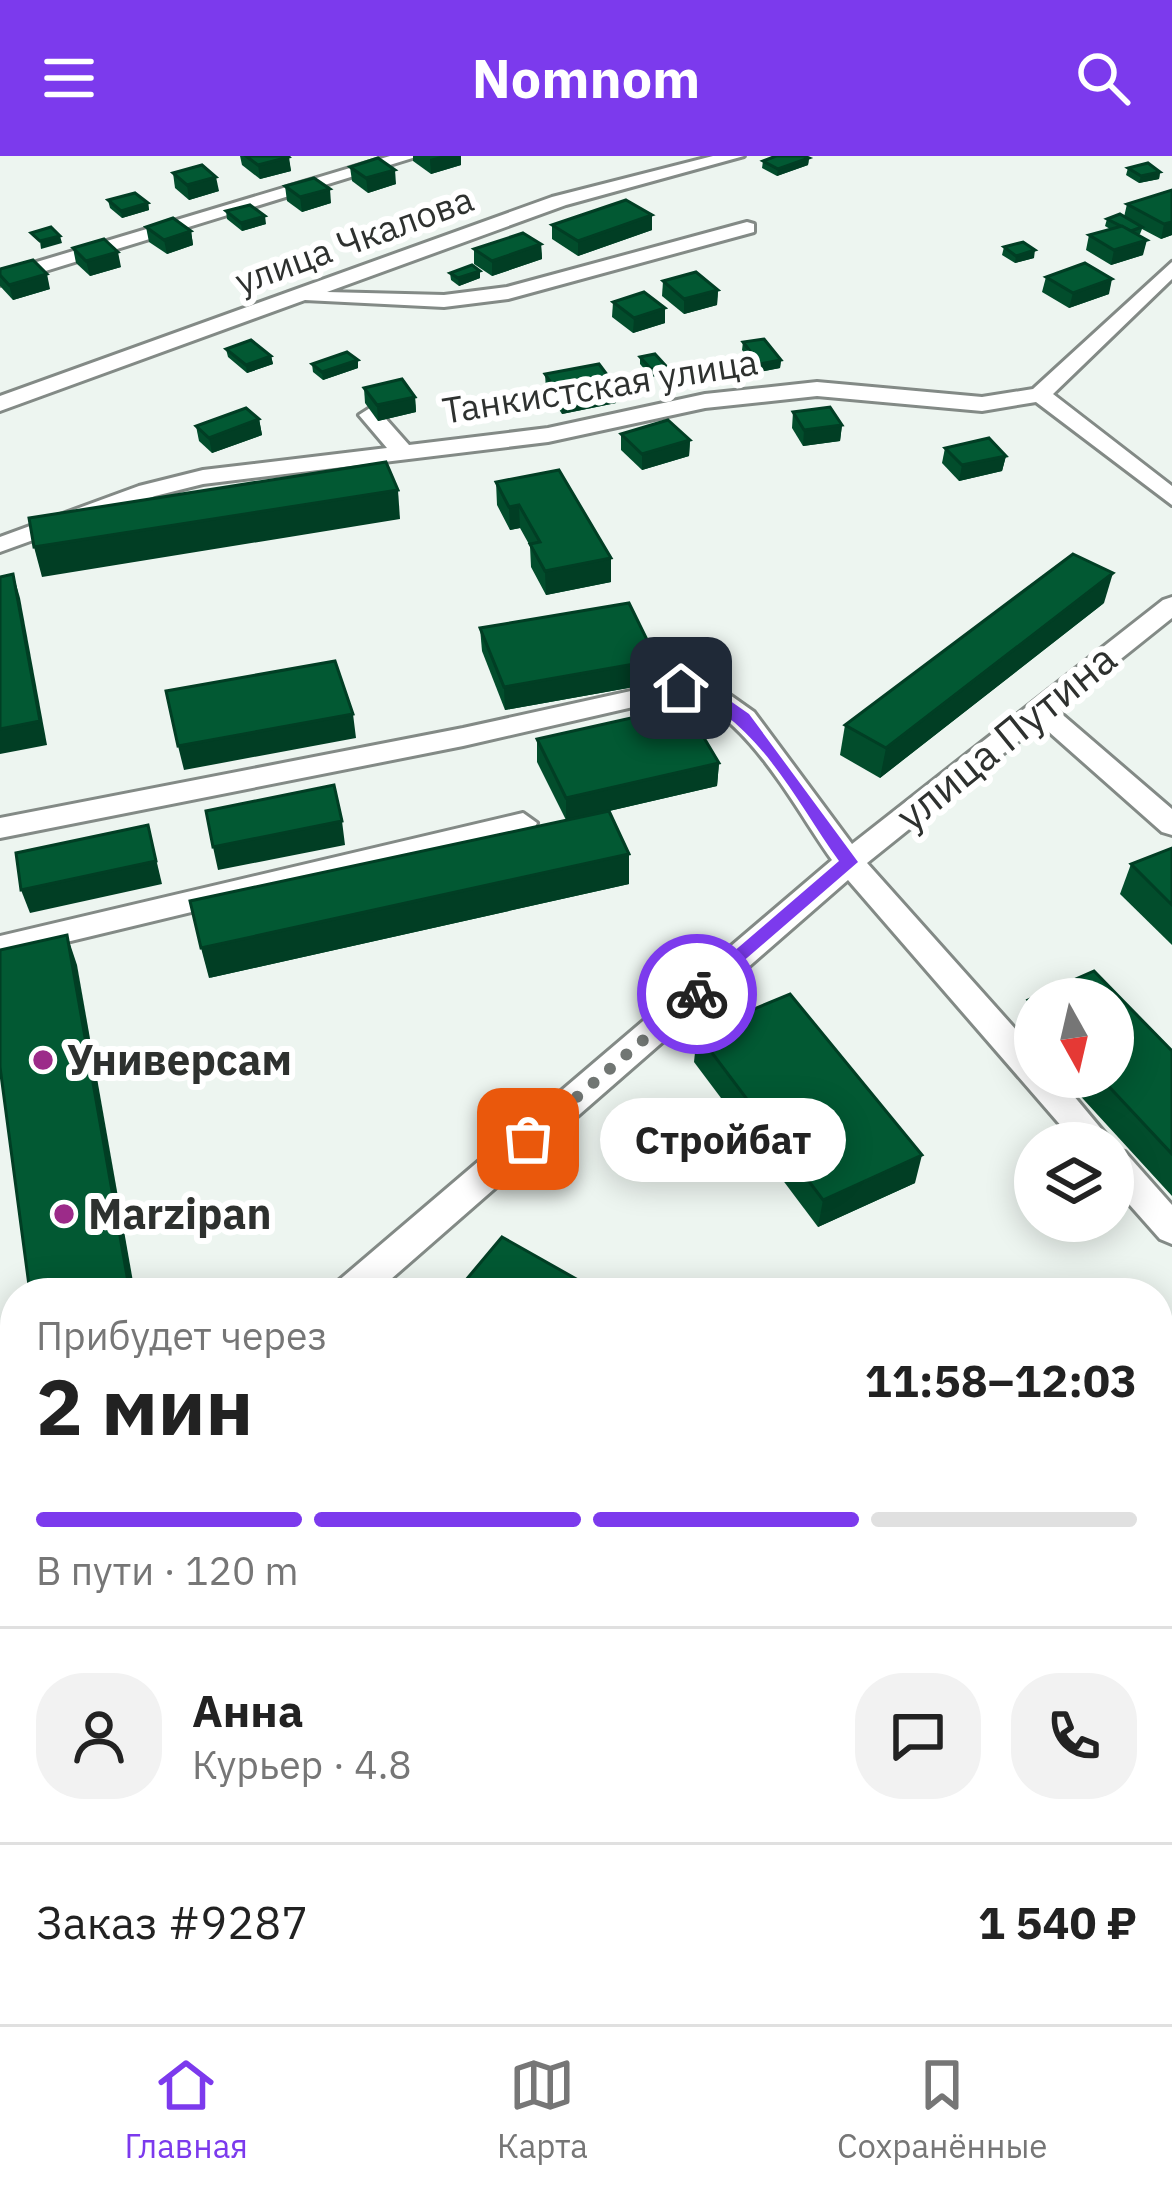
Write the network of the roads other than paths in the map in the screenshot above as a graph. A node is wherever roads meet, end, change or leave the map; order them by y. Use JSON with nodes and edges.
{"nodes":[{"id":1,"x":410,"y":156,"type":"edge"},
{"id":2,"x":735,"y":156,"type":"edge"},
{"id":3,"x":614,"y":167,"type":"dead end"},
{"id":4,"x":559,"y":202,"type":"junction"},
{"id":5,"x":747,"y":229,"type":"dead end"},
{"id":6,"x":1172,"y":268,"type":"edge"},
{"id":7,"x":0,"y":279,"type":"edge"},
{"id":8,"x":290,"y":298,"type":"junction"},
{"id":9,"x":1040,"y":395,"type":"junction"},
{"id":10,"x":0,"y":404,"type":"edge"},
{"id":11,"x":370,"y":415,"type":"edge"},
{"id":12,"x":404,"y":453,"type":"junction"},
{"id":13,"x":1172,"y":498,"type":"edge"},
{"id":14,"x":0,"y":545,"type":"edge"},
{"id":15,"x":1172,"y":605,"type":"edge"},
{"id":16,"x":1041,"y":711,"type":"junction"},
{"id":17,"x":523,"y":823,"type":"dead end"},
{"id":18,"x":1172,"y":825,"type":"edge"},
{"id":19,"x":0,"y":829,"type":"edge"},
{"id":20,"x":849,"y":862,"type":"junction"},
{"id":21,"x":0,"y":947,"type":"edge"},
{"id":22,"x":1014,"y":1050,"type":"edge"},
{"id":23,"x":1056,"y":1098,"type":"edge"},
{"id":24,"x":1077,"y":1122,"type":"edge"},
{"id":25,"x":1134,"y":1186,"type":"edge"},
{"id":26,"x":1172,"y":1229,"type":"edge"},
{"id":27,"x":367,"y":1278,"type":"edge"}],
"edges":[{"from":1,"to":7,"type":"street"},
{"from":2,"to":4,"type":"street","name":"улица Чкалова"},
{"from":3,"to":4,"type":"street"},
{"from":4,"to":8,"type":"street","name":"улица Чкалова"},
{"from":5,"to":8,"type":"street"},
{"from":6,"to":9,"type":"street"},
{"from":8,"to":10,"type":"street","name":"улица Чкалова"},
{"from":9,"to":12,"type":"street","name":"Танкистская улица"},
{"from":9,"to":13,"type":"street"},
{"from":11,"to":12,"type":"street"},
{"from":12,"to":14,"type":"street","name":"Танкистская улица"},
{"from":15,"to":16,"type":"street","name":"улица Путина"},
{"from":16,"to":18,"type":"street"},
{"from":16,"to":20,"type":"street","name":"улица Путина"},
{"from":17,"to":21,"type":"street"},
{"from":19,"to":20,"type":"street"},
{"from":20,"to":22,"type":"street"},
{"from":20,"to":27,"type":"street","name":"улица Путина"},
{"from":23,"to":24,"type":"street"},
{"from":25,"to":26,"type":"street"}]}
